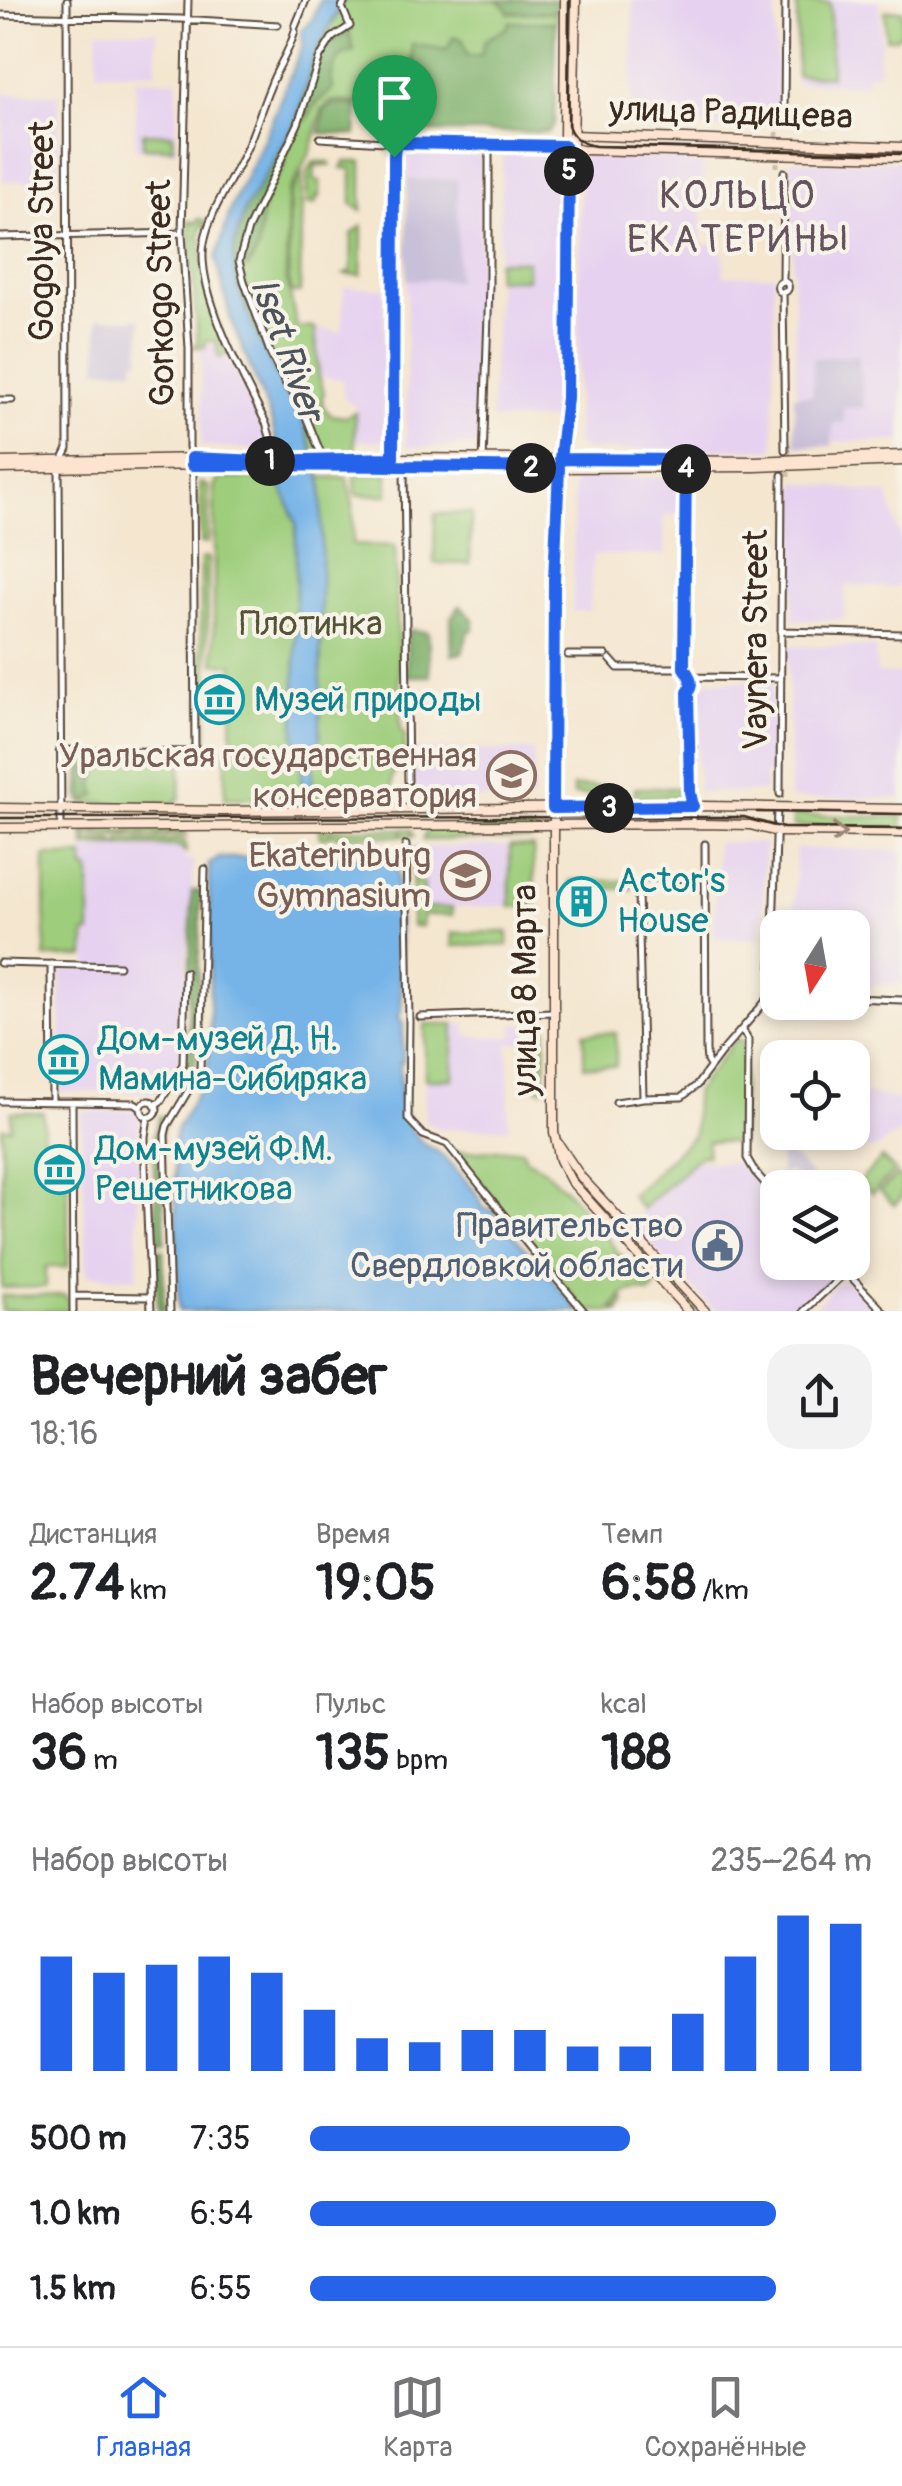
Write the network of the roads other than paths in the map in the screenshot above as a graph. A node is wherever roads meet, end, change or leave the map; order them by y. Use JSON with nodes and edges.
{"nodes":[{"id":1,"x":66,"y":0,"type":"edge"},
{"id":2,"x":188,"y":0,"type":"edge"},
{"id":3,"x":306,"y":0,"type":"edge"},
{"id":4,"x":346,"y":0,"type":"edge"},
{"id":5,"x":565,"y":0,"type":"edge"},
{"id":6,"x":576,"y":0,"type":"edge"},
{"id":7,"x":785,"y":0,"type":"edge"},
{"id":8,"x":0,"y":16,"type":"edge"},
{"id":9,"x":66,"y":16,"type":"junction"},
{"id":10,"x":188,"y":20,"type":"junction"},
{"id":11,"x":278,"y":25,"type":"dead end"},
{"id":12,"x":784,"y":114,"type":"dead end"},
{"id":13,"x":574,"y":135,"type":"junction"},
{"id":14,"x":320,"y":138,"type":"dead end"},
{"id":15,"x":400,"y":143,"type":"junction"},
{"id":16,"x":489,"y":145,"type":"junction"},
{"id":17,"x":902,"y":146,"type":"edge"},
{"id":18,"x":569,"y":149,"type":"junction"},
{"id":19,"x":902,"y":157,"type":"edge"},
{"id":20,"x":784,"y":172,"type":"tunnel mouth"},
{"id":21,"x":182,"y":233,"type":"junction"},
{"id":22,"x":68,"y":235,"type":"junction"},
{"id":23,"x":0,"y":236,"type":"edge"},
{"id":24,"x":0,"y":400,"type":"edge"},
{"id":25,"x":12,"y":400,"type":"dead end"},
{"id":26,"x":785,"y":450,"type":"tunnel mouth"},
{"id":27,"x":270,"y":451,"type":"dead end"},
{"id":28,"x":902,"y":458,"type":"edge"},
{"id":29,"x":320,"y":461,"type":"junction"},
{"id":30,"x":192,"y":462,"type":"junction"},
{"id":31,"x":393,"y":462,"type":"junction"},
{"id":32,"x":483,"y":463,"type":"junction"},
{"id":33,"x":686,"y":463,"type":"junction"},
{"id":34,"x":559,"y":464,"type":"junction"},
{"id":35,"x":0,"y":465,"type":"edge"},
{"id":36,"x":62,"y":465,"type":"junction"},
{"id":37,"x":404,"y":465,"type":"junction"},
{"id":38,"x":782,"y":475,"type":"tunnel mouth"},
{"id":39,"x":782,"y":631,"type":"junction"},
{"id":40,"x":902,"y":634,"type":"edge"},
{"id":41,"x":568,"y":655,"type":"dead end"},
{"id":42,"x":684,"y":668,"type":"junction"},
{"id":43,"x":690,"y":677,"type":"junction"},
{"id":44,"x":781,"y":678,"type":"junction"},
{"id":45,"x":59,"y":750,"type":"junction"},
{"id":46,"x":408,"y":781,"type":"dead end"},
{"id":47,"x":780,"y":794,"type":"dead end"},
{"id":48,"x":693,"y":802,"type":"junction"},
{"id":49,"x":777,"y":807,"type":"junction"},
{"id":50,"x":0,"y":808,"type":"edge"},
{"id":51,"x":553,"y":808,"type":"junction"},
{"id":52,"x":902,"y":809,"type":"edge"},
{"id":53,"x":60,"y":810,"type":"junction"},
{"id":54,"x":693,"y":824,"type":"junction"},
{"id":55,"x":553,"y":825,"type":"junction"},
{"id":56,"x":61,"y":826,"type":"junction"},
{"id":57,"x":0,"y":828,"type":"edge"},
{"id":58,"x":776,"y":832,"type":"junction"},
{"id":59,"x":902,"y":833,"type":"edge"},
{"id":60,"x":705,"y":844,"type":"dead end"},
{"id":61,"x":406,"y":845,"type":"dead end"},
{"id":62,"x":204,"y":868,"type":"dead end"},
{"id":63,"x":704,"y":879,"type":"junction"},
{"id":64,"x":775,"y":910,"type":"edge"},
{"id":65,"x":0,"y":963,"type":"edge"},
{"id":66,"x":50,"y":964,"type":"junction"},
{"id":67,"x":119,"y":966,"type":"dead end"},
{"id":68,"x":185,"y":972,"type":"dead end"},
{"id":69,"x":870,"y":999,"type":"edge"},
{"id":70,"x":902,"y":1000,"type":"edge"},
{"id":71,"x":760,"y":1009,"type":"edge"},
{"id":72,"x":553,"y":1012,"type":"junction"},
{"id":73,"x":420,"y":1017,"type":"dead end"},
{"id":74,"x":742,"y":1028,"type":"junction"},
{"id":75,"x":710,"y":1066,"type":"junction"},
{"id":76,"x":642,"y":1098,"type":"junction"},
{"id":77,"x":0,"y":1101,"type":"edge"},
{"id":78,"x":52,"y":1102,"type":"junction"},
{"id":79,"x":616,"y":1102,"type":"dead end"},
{"id":80,"x":72,"y":1103,"type":"junction"},
{"id":81,"x":155,"y":1105,"type":"junction"},
{"id":82,"x":141,"y":1107,"type":"junction"},
{"id":83,"x":148,"y":1118,"type":"junction"},
{"id":84,"x":556,"y":1139,"type":"junction"},
{"id":85,"x":760,"y":1178,"type":"edge"},
{"id":86,"x":837,"y":1280,"type":"edge"},
{"id":87,"x":853,"y":1280,"type":"edge"},
{"id":88,"x":73,"y":1296,"type":"junction"},
{"id":89,"x":150,"y":1297,"type":"junction"},
{"id":90,"x":73,"y":1311,"type":"edge"},
{"id":91,"x":151,"y":1311,"type":"edge"},
{"id":92,"x":170,"y":1311,"type":"edge"},
{"id":93,"x":584,"y":1311,"type":"edge"},
{"id":94,"x":688,"y":1311,"type":"edge"},
{"id":95,"x":706,"y":1311,"type":"edge"},
{"id":96,"x":804,"y":1311,"type":"edge"},
{"id":97,"x":883,"y":1311,"type":"edge"}],
"edges":[{"from":1,"to":9,"type":"street","name":"Gogolya Street"},
{"from":2,"to":10,"type":"street","name":"Gorkogo Street"},
{"from":3,"to":27,"type":"street"},
{"from":4,"to":29,"type":"street"},
{"from":5,"to":18,"type":"main road"},
{"from":6,"to":13,"type":"main road"},
{"from":7,"to":12,"type":"street"},
{"from":8,"to":9,"type":"street"},
{"from":9,"to":10,"type":"street"},
{"from":9,"to":22,"type":"street","name":"Gogolya Street"},
{"from":10,"to":11,"type":"street"},
{"from":10,"to":21,"type":"street","name":"Gorkogo Street"},
{"from":13,"to":17,"type":"main road","name":"улица Радищева"},
{"from":13,"to":18,"type":"main road"},
{"from":14,"to":15,"type":"street","name":"улица Радищева"},
{"from":15,"to":16,"type":"street","name":"улица Радищева"},
{"from":15,"to":31,"type":"street"},
{"from":16,"to":18,"type":"street","name":"улица Радищева"},
{"from":16,"to":32,"type":"street"},
{"from":18,"to":19,"type":"main road","name":"улица Радищева"},
{"from":18,"to":34,"type":"main road"},
{"from":20,"to":26,"type":"street"},
{"from":21,"to":22,"type":"street"},
{"from":21,"to":30,"type":"street","name":"Gorkogo Street"},
{"from":22,"to":23,"type":"street"},
{"from":22,"to":36,"type":"street","name":"Gogolya Street"},
{"from":24,"to":25,"type":"street"},
{"from":28,"to":33,"type":"main road"},
{"from":29,"to":30,"type":"main road"},
{"from":29,"to":31,"type":"main road"},
{"from":30,"to":36,"type":"main road"},
{"from":30,"to":45,"type":"street","name":"Gorkogo Street"},
{"from":31,"to":32,"type":"main road"},
{"from":31,"to":37,"type":"main road"},
{"from":32,"to":34,"type":"main road"},
{"from":32,"to":37,"type":"main road"},
{"from":33,"to":34,"type":"main road"},
{"from":33,"to":42,"type":"street"},
{"from":34,"to":51,"type":"main road"},
{"from":35,"to":36,"type":"main road"},
{"from":35,"to":36,"type":"main road"},
{"from":36,"to":45,"type":"street","name":"Gogolya Street"},
{"from":37,"to":46,"type":"street"},
{"from":38,"to":39,"type":"street","name":"Vaynera Street"},
{"from":39,"to":40,"type":"street"},
{"from":39,"to":44,"type":"street","name":"Vaynera Street"},
{"from":41,"to":42,"type":"street"},
{"from":42,"to":43,"type":"street"},
{"from":43,"to":44,"type":"street"},
{"from":43,"to":48,"type":"street"},
{"from":44,"to":47,"type":"street","name":"Vaynera Street"},
{"from":45,"to":53,"type":"street","name":"Gogolya Street"},
{"from":48,"to":49,"type":"main road"},
{"from":48,"to":51,"type":"main road"},
{"from":48,"to":54,"type":"street"},
{"from":49,"to":52,"type":"main road"},
{"from":49,"to":58,"type":"street"},
{"from":50,"to":53,"type":"main road"},
{"from":51,"to":53,"type":"main road"},
{"from":51,"to":55,"type":"main road","name":"улица 8 Марта"},
{"from":53,"to":56,"type":"street","name":"Gogolya Street"},
{"from":54,"to":55,"type":"main road"},
{"from":54,"to":58,"type":"main road"},
{"from":55,"to":56,"type":"main road"},
{"from":55,"to":72,"type":"main road","name":"улица 8 Марта"},
{"from":56,"to":57,"type":"main road"},
{"from":58,"to":59,"type":"main road","one_way":true},
{"from":58,"to":64,"type":"street"},
{"from":60,"to":63,"type":"street"},
{"from":61,"to":93,"type":"street"},
{"from":62,"to":92,"type":"street"},
{"from":63,"to":75,"type":"street"},
{"from":63,"to":76,"type":"street"},
{"from":65,"to":66,"type":"street"},
{"from":66,"to":67,"type":"street"},
{"from":66,"to":78,"type":"street"},
{"from":68,"to":81,"type":"street"},
{"from":69,"to":70,"type":"street"},
{"from":71,"to":74,"type":"street"},
{"from":72,"to":73,"type":"street"},
{"from":72,"to":84,"type":"main road","name":"улица 8 Марта"},
{"from":74,"to":75,"type":"street"},
{"from":74,"to":85,"type":"street"},
{"from":75,"to":76,"type":"street"},
{"from":76,"to":79,"type":"street"},
{"from":77,"to":78,"type":"street"},
{"from":78,"to":80,"type":"street"},
{"from":80,"to":82,"type":"street"},
{"from":80,"to":88,"type":"street"},
{"from":81,"to":82,"type":"street"},
{"from":81,"to":83,"type":"street"},
{"from":82,"to":83,"type":"street"},
{"from":83,"to":89,"type":"street"},
{"from":84,"to":94,"type":"main road"},
{"from":84,"to":95,"type":"main road"},
{"from":86,"to":96,"type":"street"},
{"from":87,"to":97,"type":"street"},
{"from":88,"to":89,"type":"street"},
{"from":88,"to":90,"type":"street"},
{"from":89,"to":91,"type":"street"}]}
